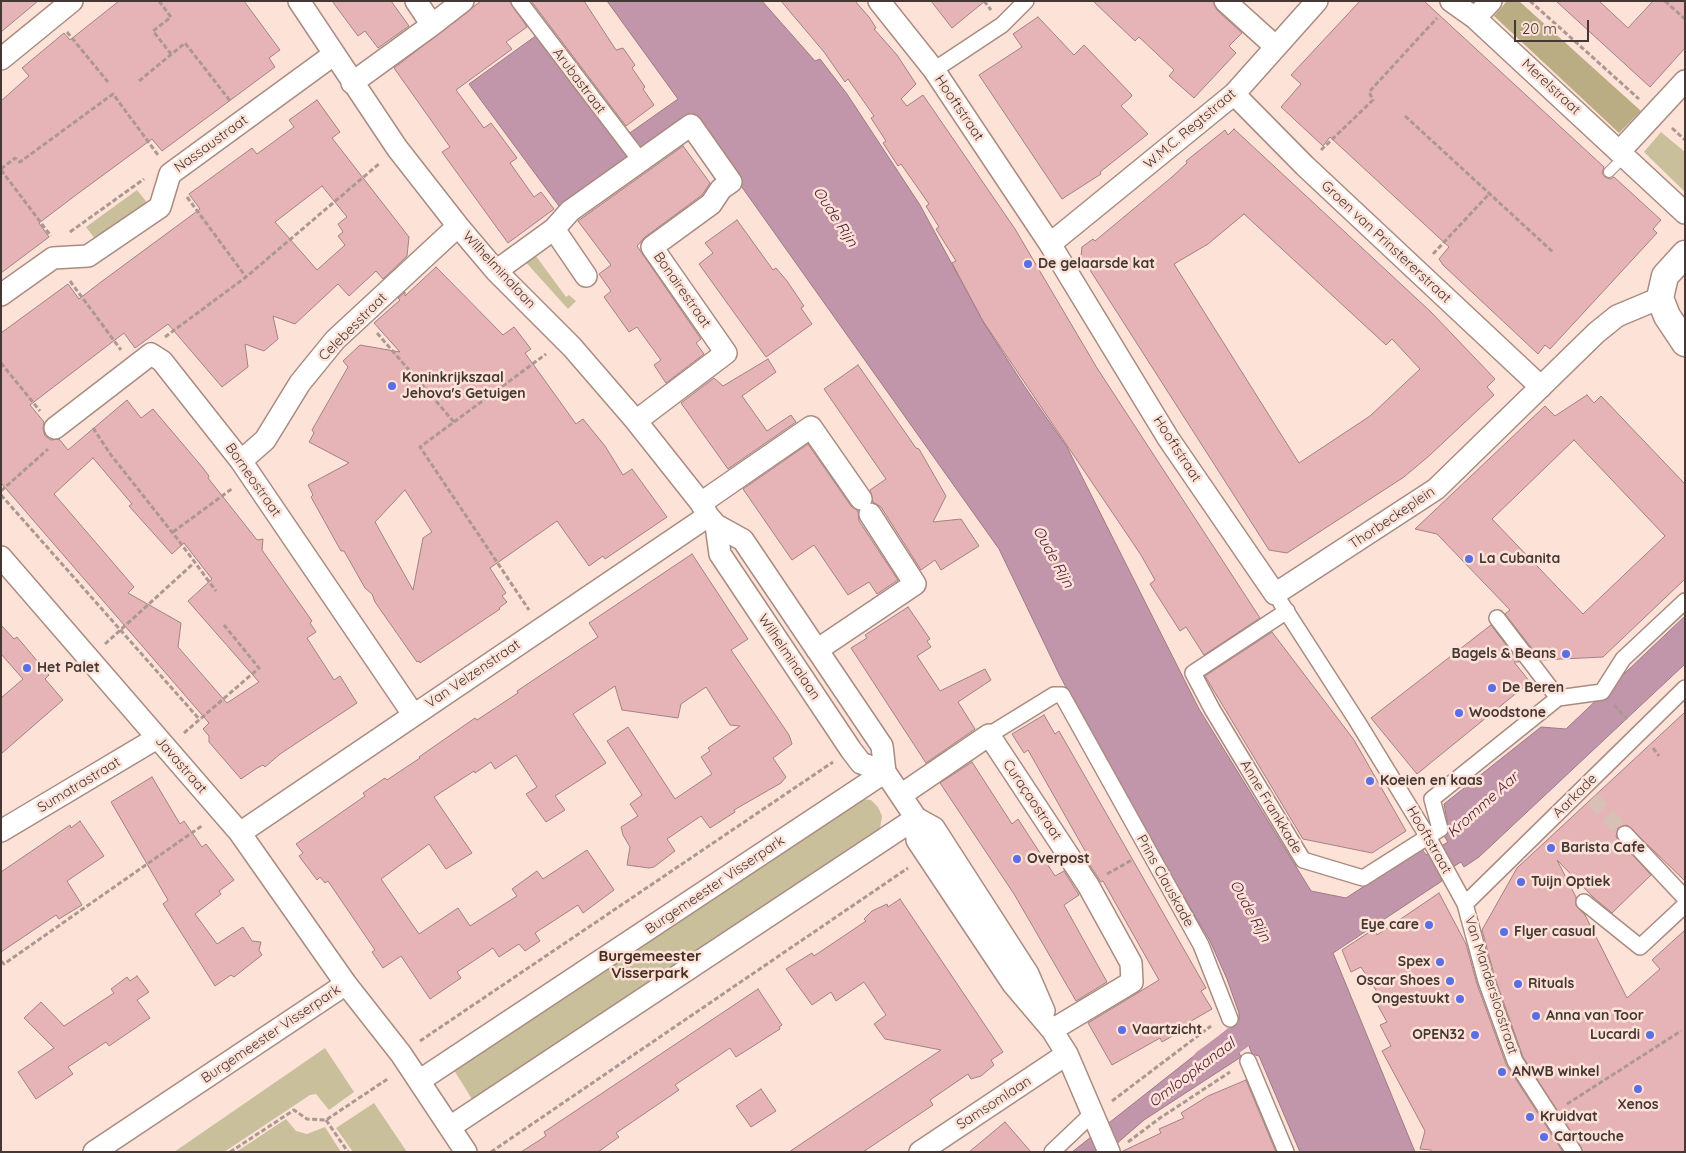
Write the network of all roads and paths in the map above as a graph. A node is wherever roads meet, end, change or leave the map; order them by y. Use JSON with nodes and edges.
{"nodes":[{"id":1,"x":72,"y":1,"type":"edge"},
{"id":2,"x":160,"y":1,"type":"edge"},
{"id":3,"x":299,"y":1,"type":"edge"},
{"id":4,"x":416,"y":1,"type":"edge"},
{"id":5,"x":463,"y":1,"type":"edge"},
{"id":6,"x":519,"y":1,"type":"edge"},
{"id":7,"x":879,"y":1,"type":"edge"},
{"id":8,"x":1026,"y":1,"type":"edge"},
{"id":9,"x":1225,"y":1,"type":"edge"},
{"id":10,"x":1317,"y":1,"type":"edge"},
{"id":11,"x":1490,"y":1,"type":"edge"},
{"id":12,"x":1530,"y":1,"type":"edge"},
{"id":13,"x":1665,"y":1,"type":"edge"},
{"id":14,"x":1452,"y":2,"type":"edge"},
{"id":15,"x":54,"y":16,"type":"junction"},
{"id":16,"x":1476,"y":18,"type":"junction"},
{"id":17,"x":1685,"y":19,"type":"edge"},
{"id":18,"x":432,"y":25,"type":"junction"},
{"id":19,"x":1276,"y":47,"type":"junction"},
{"id":20,"x":171,"y":54,"type":"junction"},
{"id":21,"x":333,"y":55,"type":"junction"},
{"id":22,"x":1,"y":60,"type":"edge"},
{"id":23,"x":934,"y":70,"type":"junction"},
{"id":24,"x":139,"y":81,"type":"dead end"},
{"id":25,"x":1685,"y":81,"type":"edge"},
{"id":26,"x":108,"y":82,"type":"dead end"},
{"id":27,"x":352,"y":83,"type":"junction"},
{"id":28,"x":1234,"y":94,"type":"junction"},
{"id":29,"x":1655,"y":114,"type":"junction"},
{"id":30,"x":1405,"y":116,"type":"dead end"},
{"id":31,"x":245,"y":120,"type":"junction"},
{"id":32,"x":1685,"y":140,"type":"edge"},
{"id":33,"x":397,"y":148,"type":"junction"},
{"id":34,"x":1623,"y":154,"type":"junction"},
{"id":35,"x":640,"y":160,"type":"junction"},
{"id":36,"x":1305,"y":166,"type":"junction"},
{"id":37,"x":1,"y":169,"type":"edge"},
{"id":38,"x":1609,"y":172,"type":"dead end"},
{"id":39,"x":170,"y":174,"type":"junction"},
{"id":40,"x":1489,"y":194,"type":"junction"},
{"id":41,"x":1685,"y":213,"type":"edge"},
{"id":42,"x":458,"y":226,"type":"junction"},
{"id":43,"x":554,"y":229,"type":"junction"},
{"id":44,"x":56,"y":243,"type":"dead end"},
{"id":45,"x":1050,"y":244,"type":"junction"},
{"id":46,"x":1554,"y":253,"type":"dead end"},
{"id":47,"x":1685,"y":254,"type":"edge"},
{"id":48,"x":1418,"y":271,"type":"junction"},
{"id":49,"x":496,"y":272,"type":"junction"},
{"id":50,"x":586,"y":276,"type":"dead end"},
{"id":51,"x":246,"y":277,"type":"junction"},
{"id":52,"x":1,"y":295,"type":"edge"},
{"id":53,"x":1660,"y":298,"type":"junction"},
{"id":54,"x":362,"y":315,"type":"junction"},
{"id":55,"x":565,"y":340,"type":"junction"},
{"id":56,"x":1685,"y":344,"type":"edge"},
{"id":57,"x":151,"y":354,"type":"junction"},
{"id":58,"x":1541,"y":387,"type":"junction"},
{"id":59,"x":79,"y":409,"type":"junction"},
{"id":60,"x":808,"y":420,"type":"joint"},
{"id":61,"x":636,"y":421,"type":"junction"},
{"id":62,"x":454,"y":422,"type":"junction"},
{"id":63,"x":55,"y":428,"type":"dead end"},
{"id":64,"x":246,"y":468,"type":"junction"},
{"id":65,"x":1,"y":495,"type":"edge"},
{"id":66,"x":708,"y":515,"type":"junction"},
{"id":67,"x":173,"y":532,"type":"junction"},
{"id":68,"x":1,"y":557,"type":"edge"},
{"id":69,"x":195,"y":562,"type":"junction"},
{"id":70,"x":216,"y":592,"type":"dead end"},
{"id":71,"x":1685,"y":601,"type":"edge"},
{"id":72,"x":1281,"y":603,"type":"junction"},
{"id":73,"x":1497,"y":618,"type":"dead end"},
{"id":74,"x":224,"y":625,"type":"dead end"},
{"id":75,"x":541,"y":629,"type":"junction"},
{"id":76,"x":120,"y":630,"type":"junction"},
{"id":77,"x":817,"y":650,"type":"junction"},
{"id":78,"x":91,"y":659,"type":"junction"},
{"id":79,"x":1685,"y":688,"type":"edge"},
{"id":80,"x":1558,"y":698,"type":"junction"},
{"id":81,"x":413,"y":714,"type":"junction"},
{"id":82,"x":200,"y":720,"type":"junction"},
{"id":83,"x":989,"y":735,"type":"junction"},
{"id":84,"x":162,"y":743,"type":"junction"},
{"id":85,"x":852,"y":750,"type":"junction"},
{"id":86,"x":885,"y":772,"type":"junction"},
{"id":87,"x":902,"y":795,"type":"junction"},
{"id":88,"x":222,"y":812,"type":"junction"},
{"id":89,"x":916,"y":818,"type":"junction"},
{"id":90,"x":1,"y":831,"type":"edge"},
{"id":91,"x":240,"y":833,"type":"junction"},
{"id":92,"x":1625,"y":834,"type":"tunnel mouth"},
{"id":93,"x":1429,"y":840,"type":"junction"},
{"id":94,"x":1148,"y":851,"type":"junction"},
{"id":95,"x":928,"y":855,"type":"junction"},
{"id":96,"x":1088,"y":885,"type":"junction"},
{"id":97,"x":1685,"y":898,"type":"edge"},
{"id":98,"x":1584,"y":902,"type":"dead end"},
{"id":99,"x":1465,"y":904,"type":"junction"},
{"id":100,"x":1685,"y":905,"type":"edge"},
{"id":101,"x":1,"y":961,"type":"edge"},
{"id":102,"x":346,"y":984,"type":"junction"},
{"id":103,"x":1229,"y":1014,"type":"joint"},
{"id":104,"x":1052,"y":1030,"type":"junction"},
{"id":105,"x":1681,"y":1031,"type":"dead end"},
{"id":106,"x":1067,"y":1054,"type":"junction"},
{"id":107,"x":1248,"y":1061,"type":"joint"},
{"id":108,"x":409,"y":1067,"type":"junction"},
{"id":109,"x":1093,"y":1113,"type":"junction"},
{"id":110,"x":1550,"y":1116,"type":"junction"},
{"id":111,"x":326,"y":1120,"type":"junction"},
{"id":112,"x":450,"y":1127,"type":"junction"},
{"id":113,"x":1116,"y":1149,"type":"edge"},
{"id":114,"x":94,"y":1152,"type":"edge"},
{"id":115,"x":230,"y":1152,"type":"edge"},
{"id":116,"x":348,"y":1152,"type":"edge"},
{"id":117,"x":466,"y":1152,"type":"edge"},
{"id":118,"x":491,"y":1152,"type":"edge"},
{"id":119,"x":920,"y":1152,"type":"edge"},
{"id":120,"x":1052,"y":1152,"type":"edge"},
{"id":121,"x":1286,"y":1152,"type":"edge"},
{"id":122,"x":1574,"y":1152,"type":"edge"}],
"edges":[{"from":1,"to":15,"type":"street"},
{"from":2,"to":20,"type":"path"},
{"from":3,"to":21,"type":"street","name":"Wilhelminalaan"},
{"from":4,"to":18,"type":"street"},
{"from":5,"to":18,"type":"street"},
{"from":6,"to":35,"type":"street","name":"Arubastraat"},
{"from":7,"to":23,"type":"street","name":"Hooftstraat"},
{"from":8,"to":23,"type":"street"},
{"from":9,"to":19,"type":"street"},
{"from":10,"to":19,"type":"street","name":"W.M.C. Regtstraat"},
{"from":11,"to":16,"type":"street"},
{"from":12,"to":29,"type":"path"},
{"from":13,"to":17,"type":"path"},
{"from":14,"to":16,"type":"street","name":"Merelstraat"},
{"from":14,"to":36,"type":"path"},
{"from":15,"to":22,"type":"street"},
{"from":15,"to":26,"type":"path"},
{"from":16,"to":34,"type":"street","name":"Merelstraat"},
{"from":18,"to":27,"type":"street"},
{"from":19,"to":28,"type":"street","name":"W.M.C. Regtstraat"},
{"from":20,"to":24,"type":"path"},
{"from":20,"to":31,"type":"path"},
{"from":21,"to":27,"type":"street","name":"Wilhelminalaan"},
{"from":21,"to":31,"type":"street","name":"Nassaustraat"},
{"from":23,"to":45,"type":"street","name":"Hooftstraat"},
{"from":25,"to":29,"type":"street"},
{"from":27,"to":33,"type":"street","name":"Wilhelminalaan"},
{"from":28,"to":36,"type":"street","name":"Groen van Prinstererstraat"},
{"from":28,"to":45,"type":"street","name":"W.M.C. Regtstraat"},
{"from":29,"to":32,"type":"path"},
{"from":29,"to":34,"type":"street"},
{"from":30,"to":40,"type":"path"},
{"from":31,"to":39,"type":"street","name":"Nassaustraat"},
{"from":33,"to":42,"type":"street","name":"Wilhelminalaan"},
{"from":33,"to":51,"type":"path"},
{"from":34,"to":38,"type":"lane"},
{"from":34,"to":41,"type":"street","name":"Merelstraat"},
{"from":35,"to":43,"type":"street","name":"Bonairestraat"},
{"from":35,"to":61,"type":"street","name":"Bonairestraat"},
{"from":36,"to":48,"type":"street","name":"Groen van Prinstererstraat"},
{"from":37,"to":39,"type":"path"},
{"from":37,"to":44,"type":"path"},
{"from":39,"to":51,"type":"path"},
{"from":39,"to":52,"type":"street","name":"Nassaustraat"},
{"from":40,"to":46,"type":"path"},
{"from":40,"to":48,"type":"path"},
{"from":42,"to":49,"type":"street","name":"Wilhelminalaan"},
{"from":42,"to":54,"type":"street","name":"Celebesstraat"},
{"from":43,"to":49,"type":"street","name":"Bonairestraat"},
{"from":43,"to":50,"type":"street"},
{"from":45,"to":72,"type":"street","name":"Hooftstraat"},
{"from":47,"to":53,"type":"street"},
{"from":48,"to":58,"type":"street","name":"Groen van Prinstererstraat"},
{"from":49,"to":55,"type":"street","name":"Wilhelminalaan"},
{"from":51,"to":57,"type":"path"},
{"from":53,"to":56,"type":"street"},
{"from":53,"to":58,"type":"street","name":"Thorbeckeplein"},
{"from":54,"to":62,"type":"path"},
{"from":54,"to":64,"type":"street","name":"Celebesstraat"},
{"from":55,"to":61,"type":"street","name":"Wilhelminalaan"},
{"from":55,"to":62,"type":"path"},
{"from":57,"to":59,"type":"street"},
{"from":57,"to":64,"type":"street","name":"Borneostraat"},
{"from":58,"to":72,"type":"street","name":"Thorbeckeplein"},
{"from":59,"to":63,"type":"street"},
{"from":59,"to":67,"type":"path"},
{"from":60,"to":66,"type":"street","name":"Van Velzenstraat"},
{"from":60,"to":77,"type":"street","name":"Wilhelminalaan"},
{"from":61,"to":66,"type":"street","name":"Wilhelminalaan"},
{"from":62,"to":75,"type":"path"},
{"from":64,"to":67,"type":"path"},
{"from":64,"to":81,"type":"street","name":"Borneostraat"},
{"from":65,"to":76,"type":"path"},
{"from":66,"to":75,"type":"street","name":"Van Velzenstraat"},
{"from":66,"to":77,"type":"street","name":"Wilhelminalaan"},
{"from":66,"to":85,"type":"street","name":"Wilhelminalaan"},
{"from":67,"to":69,"type":"path"},
{"from":68,"to":78,"type":"street","name":"Javastraat"},
{"from":69,"to":70,"type":"path"},
{"from":69,"to":76,"type":"path"},
{"from":71,"to":80,"type":"street"},
{"from":72,"to":93,"type":"street","name":"Hooftstraat"},
{"from":72,"to":93,"type":"street","name":"Anne Frankkade"},
{"from":73,"to":80,"type":"street"},
{"from":74,"to":82,"type":"path"},
{"from":75,"to":81,"type":"street","name":"Van Velzenstraat"},
{"from":76,"to":78,"type":"path"},
{"from":76,"to":82,"type":"path"},
{"from":77,"to":86,"type":"street","name":"Wilhelminalaan"},
{"from":78,"to":84,"type":"street","name":"Javastraat"},
{"from":79,"to":99,"type":"street","name":"Aarkade"},
{"from":80,"to":93,"type":"street"},
{"from":81,"to":91,"type":"street","name":"Van Velzenstraat"},
{"from":82,"to":84,"type":"path"},
{"from":83,"to":87,"type":"street"},
{"from":83,"to":94,"type":"street","name":"Prins Clauskade"},
{"from":83,"to":96,"type":"street","name":"Curaçaostraat"},
{"from":84,"to":88,"type":"street","name":"Javastraat"},
{"from":84,"to":90,"type":"street","name":"Sumatrastraat"},
{"from":85,"to":86,"type":"street","name":"Wilhelminalaan"},
{"from":85,"to":108,"type":"path"},
{"from":86,"to":87,"type":"street","name":"Wilhelminalaan"},
{"from":86,"to":108,"type":"street","name":"Burgemeester Visserpark"},
{"from":87,"to":89,"type":"street","name":"Wilhelminalaan"},
{"from":88,"to":91,"type":"street","name":"Javastraat"},
{"from":88,"to":101,"type":"path"},
{"from":89,"to":95,"type":"street","name":"Wilhelminalaan"},
{"from":89,"to":104,"type":"street","name":"Wilhelminalaan"},
{"from":89,"to":112,"type":"street"},
{"from":91,"to":102,"type":"street","name":"Javastraat"},
{"from":92,"to":97,"type":"street"},
{"from":93,"to":99,"type":"street","name":"Hooftstraat"},
{"from":94,"to":96,"type":"path"},
{"from":94,"to":103,"type":"street","name":"Prins Clauskade"},
{"from":95,"to":104,"type":"street","name":"Wilhelminalaan"},
{"from":95,"to":118,"type":"path"},
{"from":96,"to":104,"type":"street","name":"Curaçaostraat"},
{"from":98,"to":100,"type":"street"},
{"from":99,"to":110,"type":"street","name":"Van Mandersloostraat"},
{"from":102,"to":108,"type":"street","name":"Burgemeester Visserpark"},
{"from":102,"to":114,"type":"street","name":"Burgemeester Visserpark"},
{"from":103,"to":109,"type":"path"},
{"from":104,"to":106,"type":"street","name":"Wilhelminalaan"},
{"from":105,"to":110,"type":"path"},
{"from":106,"to":109,"type":"street","name":"Wilhelminalaan"},
{"from":106,"to":119,"type":"street","name":"Samsomlaan"},
{"from":107,"to":113,"type":"path"},
{"from":107,"to":121,"type":"street"},
{"from":108,"to":111,"type":"path"},
{"from":108,"to":112,"type":"street","name":"Burgemeester Visserpark"},
{"from":109,"to":113,"type":"street","name":"Wilhelminalaan"},
{"from":109,"to":120,"type":"street"},
{"from":110,"to":122,"type":"street","name":"Van Mandersloostraat"},
{"from":111,"to":115,"type":"path"},
{"from":111,"to":116,"type":"path"},
{"from":112,"to":117,"type":"street","name":"Burgemeester Visserpark"}]}
